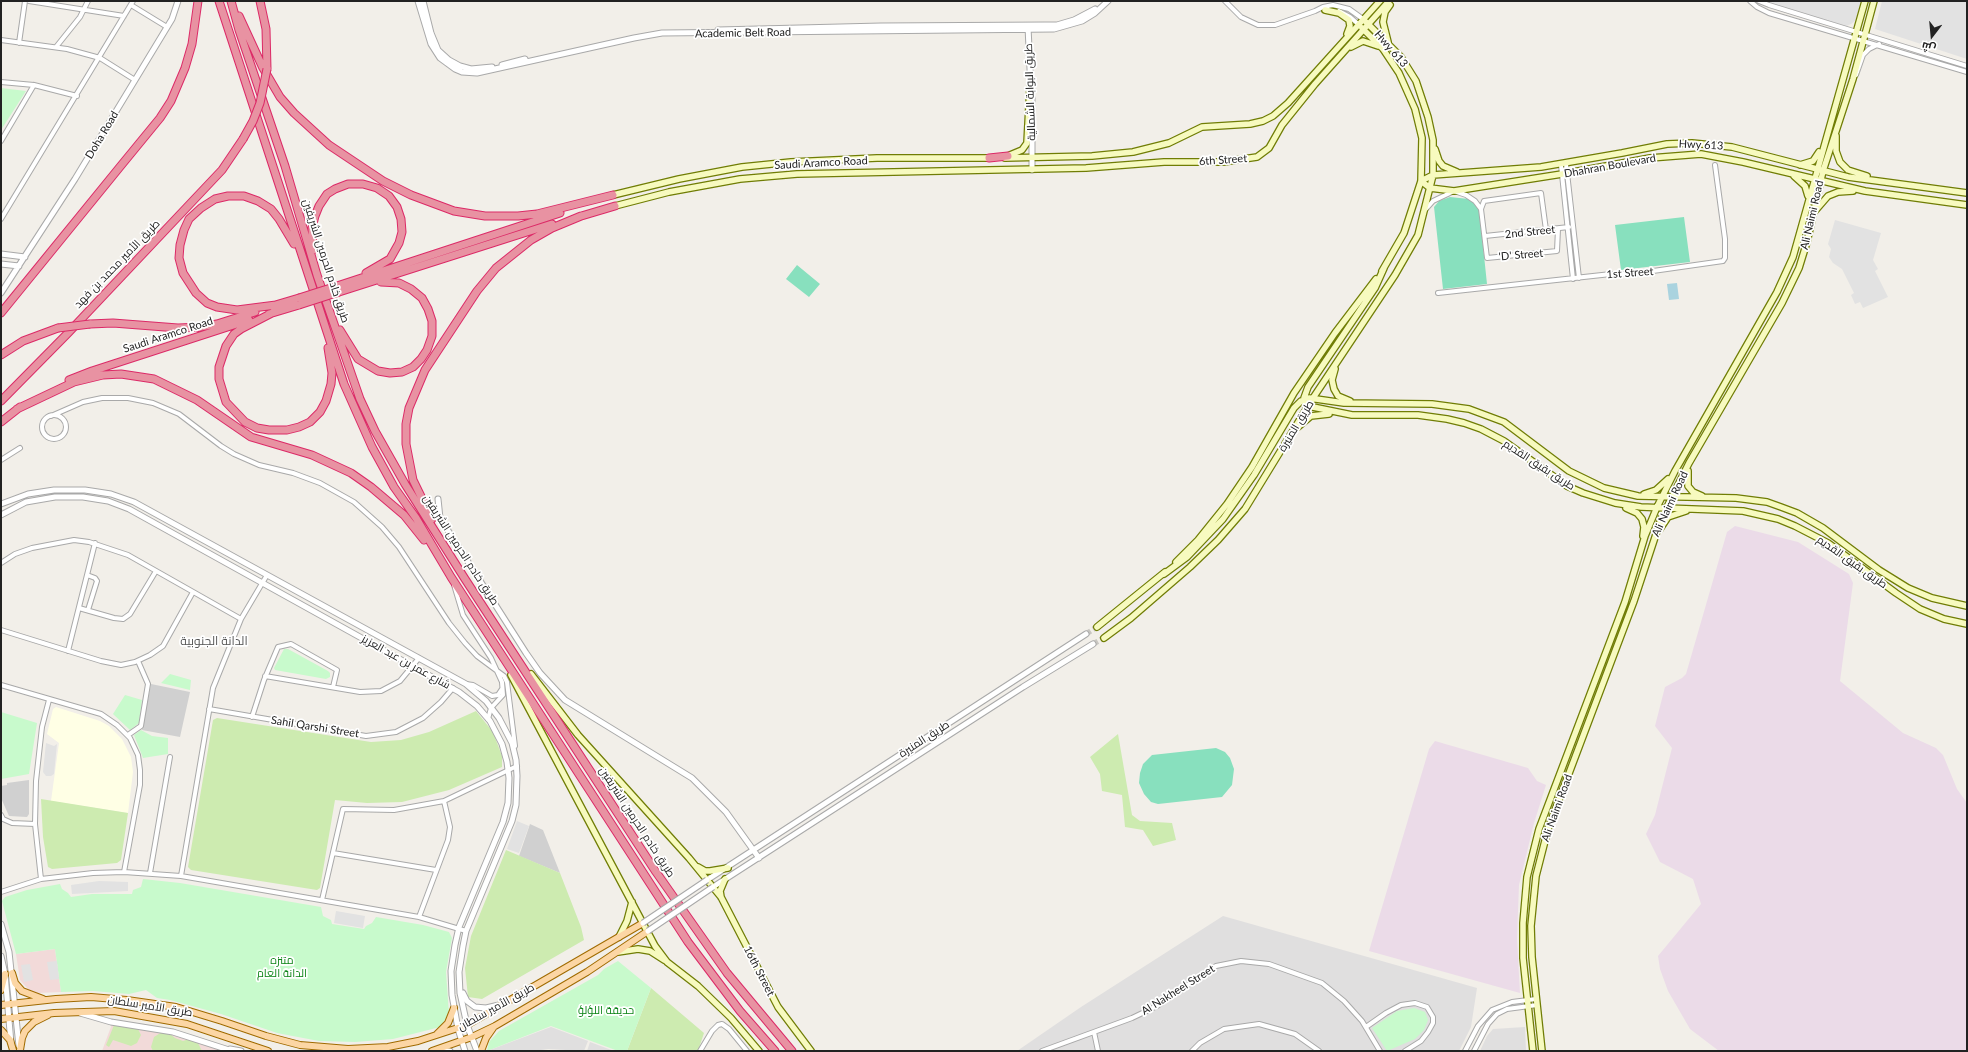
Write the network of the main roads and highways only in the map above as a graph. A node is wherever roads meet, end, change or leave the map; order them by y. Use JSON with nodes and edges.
{"nodes":[{"id":1,"x":198,"y":1,"type":"edge"},
{"id":2,"x":219,"y":1,"type":"edge"},
{"id":3,"x":232,"y":1,"type":"edge"},
{"id":4,"x":260,"y":1,"type":"edge"},
{"id":5,"x":1380,"y":1,"type":"edge"},
{"id":6,"x":1390,"y":1,"type":"edge"},
{"id":7,"x":1864,"y":1,"type":"edge"},
{"id":8,"x":1874,"y":1,"type":"edge"},
{"id":9,"x":1325,"y":10,"type":"road end"},
{"id":10,"x":1361,"y":21,"type":"junction"},
{"id":11,"x":1368,"y":24,"type":"junction"},
{"id":12,"x":1364,"y":30,"type":"junction"},
{"id":13,"x":1344,"y":40,"type":"junction"},
{"id":14,"x":1389,"y":44,"type":"junction"},
{"id":15,"x":1383,"y":49,"type":"junction"},
{"id":16,"x":1340,"y":56,"type":"junction"},
{"id":17,"x":1030,"y":87,"type":"road end"},
{"id":18,"x":1838,"y":121,"type":"junction"},
{"id":19,"x":1433,"y":140,"type":"junction"},
{"id":20,"x":1824,"y":141,"type":"junction"},
{"id":21,"x":1008,"y":156,"type":"joint"},
{"id":22,"x":989,"y":158,"type":"junction"},
{"id":23,"x":1799,"y":165,"type":"junction"},
{"id":24,"x":1032,"y":170,"type":"joint"},
{"id":25,"x":1816,"y":170,"type":"junction"},
{"id":26,"x":1823,"y":171,"type":"junction"},
{"id":27,"x":1787,"y":172,"type":"junction"},
{"id":28,"x":1461,"y":173,"type":"junction"},
{"id":29,"x":1433,"y":175,"type":"junction"},
{"id":30,"x":1814,"y":179,"type":"junction"},
{"id":31,"x":1421,"y":181,"type":"junction"},
{"id":32,"x":1820,"y":181,"type":"junction"},
{"id":33,"x":1880,"y":181,"type":"junction"},
{"id":34,"x":1430,"y":188,"type":"junction"},
{"id":35,"x":1865,"y":191,"type":"junction"},
{"id":36,"x":1967,"y":193,"type":"edge"},
{"id":37,"x":613,"y":195,"type":"junction"},
{"id":38,"x":1808,"y":205,"type":"junction"},
{"id":39,"x":1967,"y":205,"type":"edge"},
{"id":40,"x":615,"y":206,"type":"joint"},
{"id":41,"x":581,"y":216,"type":"junction"},
{"id":42,"x":1812,"y":218,"type":"junction"},
{"id":43,"x":304,"y":263,"type":"junction"},
{"id":44,"x":1384,"y":268,"type":"junction"},
{"id":45,"x":317,"y":275,"type":"junction"},
{"id":46,"x":351,"y":288,"type":"junction"},
{"id":47,"x":338,"y":289,"type":"junction"},
{"id":48,"x":299,"y":302,"type":"junction"},
{"id":49,"x":276,"y":305,"type":"junction"},
{"id":50,"x":331,"y":312,"type":"junction"},
{"id":51,"x":1,"y":313,"type":"edge"},
{"id":52,"x":272,"y":313,"type":"junction"},
{"id":53,"x":322,"y":318,"type":"junction"},
{"id":54,"x":1,"y":355,"type":"edge"},
{"id":55,"x":1338,"y":362,"type":"junction"},
{"id":56,"x":1313,"y":398,"type":"junction"},
{"id":57,"x":1304,"y":399,"type":"junction"},
{"id":58,"x":1,"y":401,"type":"edge"},
{"id":59,"x":1360,"y":404,"type":"junction"},
{"id":60,"x":1308,"y":406,"type":"junction"},
{"id":61,"x":17,"y":409,"type":"junction"},
{"id":62,"x":1352,"y":415,"type":"junction"},
{"id":63,"x":1,"y":422,"type":"edge"},
{"id":64,"x":1290,"y":436,"type":"junction"},
{"id":65,"x":1689,"y":463,"type":"junction"},
{"id":66,"x":1675,"y":471,"type":"junction"},
{"id":67,"x":1638,"y":496,"type":"junction"},
{"id":68,"x":1662,"y":497,"type":"junction"},
{"id":69,"x":1671,"y":497,"type":"junction"},
{"id":70,"x":1708,"y":498,"type":"junction"},
{"id":71,"x":1615,"y":503,"type":"junction"},
{"id":72,"x":1657,"y":507,"type":"junction"},
{"id":73,"x":1666,"y":507,"type":"junction"},
{"id":74,"x":1699,"y":509,"type":"junction"},
{"id":75,"x":1652,"y":541,"type":"junction"},
{"id":76,"x":1641,"y":548,"type":"junction"},
{"id":77,"x":450,"y":554,"type":"junction"},
{"id":78,"x":1164,"y":574,"type":"junction"},
{"id":79,"x":452,"y":577,"type":"junction"},
{"id":80,"x":469,"y":604,"type":"junction"},
{"id":81,"x":1967,"y":606,"type":"edge"},
{"id":82,"x":1967,"y":624,"type":"edge"},
{"id":83,"x":1097,"y":627,"type":"tunnel mouth"},
{"id":84,"x":1104,"y":638,"type":"tunnel mouth"},
{"id":85,"x":517,"y":657,"type":"junction"},
{"id":86,"x":689,"y":858,"type":"junction"},
{"id":87,"x":728,"y":868,"type":"road end"},
{"id":88,"x":725,"y":879,"type":"road end"},
{"id":89,"x":721,"y":897,"type":"junction"},
{"id":90,"x":632,"y":902,"type":"junction"},
{"id":91,"x":643,"y":923,"type":"junction"},
{"id":92,"x":648,"y":931,"type":"junction"},
{"id":93,"x":619,"y":937,"type":"junction"},
{"id":94,"x":617,"y":952,"type":"junction"},
{"id":95,"x":667,"y":962,"type":"junction"},
{"id":96,"x":1,"y":990,"type":"edge"},
{"id":97,"x":47,"y":1000,"type":"junction"},
{"id":98,"x":1,"y":1005,"type":"edge"},
{"id":99,"x":454,"y":1008,"type":"road end"},
{"id":100,"x":54,"y":1013,"type":"junction"},
{"id":101,"x":1,"y":1019,"type":"edge"},
{"id":102,"x":495,"y":1026,"type":"junction"},
{"id":103,"x":1,"y":1030,"type":"edge"},
{"id":104,"x":435,"y":1036,"type":"junction"},
{"id":105,"x":13,"y":1050,"type":"edge"},
{"id":106,"x":20,"y":1050,"type":"edge"},
{"id":107,"x":268,"y":1051,"type":"edge"},
{"id":108,"x":434,"y":1051,"type":"edge"},
{"id":109,"x":481,"y":1051,"type":"edge"},
{"id":110,"x":759,"y":1051,"type":"edge"},
{"id":111,"x":774,"y":1051,"type":"edge"},
{"id":112,"x":792,"y":1051,"type":"edge"},
{"id":113,"x":810,"y":1051,"type":"edge"},
{"id":114,"x":1533,"y":1051,"type":"edge"},
{"id":115,"x":1542,"y":1051,"type":"edge"}],
"edges":[{"from":1,"to":51,"type":"highway"},
{"from":2,"to":43,"type":"highway","name":"طريق خادم الحرمين الشريفين"},
{"from":3,"to":37,"type":"highway"},
{"from":3,"to":45,"type":"highway","name":"طريق خادم الحرمين الشريفين"},
{"from":4,"to":58,"type":"highway","name":"طريق الأمير محمد بن فهد","bridge":true},
{"from":5,"to":10,"type":"main road"},
{"from":6,"to":11,"type":"main road","name":"6th Street"},
{"from":6,"to":14,"type":"main road"},
{"from":7,"to":20,"type":"main road","name":"Ali Naimi Road"},
{"from":8,"to":18,"type":"main road","name":"Ali Naimi Road"},
{"from":9,"to":13,"type":"main road"},
{"from":10,"to":11,"type":"main road","name":"Hwy 613"},
{"from":10,"to":12,"type":"main road"},
{"from":10,"to":13,"type":"main road"},
{"from":11,"to":12,"type":"main road","name":"6th Street"},
{"from":11,"to":14,"type":"main road","name":"Hwy 613"},
{"from":12,"to":15,"type":"main road"},
{"from":12,"to":16,"type":"main road","name":"6th Street"},
{"from":13,"to":22,"type":"main road","name":"Saudi Aramco Road"},
{"from":14,"to":19,"type":"main road","name":"Hwy 613"},
{"from":15,"to":16,"type":"main road"},
{"from":15,"to":31,"type":"main road"},
{"from":16,"to":24,"type":"main road","name":"6th Street"},
{"from":17,"to":21,"type":"main road"},
{"from":18,"to":26,"type":"main road","name":"Ali Naimi Road"},
{"from":18,"to":33,"type":"main road"},
{"from":19,"to":28,"type":"main road"},
{"from":19,"to":29,"type":"main road","name":"Hwy 613"},
{"from":20,"to":23,"type":"main road"},
{"from":20,"to":25,"type":"main road","name":"Ali Naimi Road"},
{"from":21,"to":22,"type":"highway"},
{"from":22,"to":37,"type":"main road","name":"Saudi Aramco Road"},
{"from":23,"to":25,"type":"main road","name":"Hwy 613"},
{"from":23,"to":28,"type":"main road","name":"Hwy 613"},
{"from":24,"to":40,"type":"main road","name":"Saudi Aramco Road"},
{"from":25,"to":26,"type":"main road","name":"Hwy 613"},
{"from":25,"to":30,"type":"main road","name":"Ali Naimi Road"},
{"from":26,"to":32,"type":"main road","name":"Ali Naimi Road"},
{"from":26,"to":33,"type":"main road","name":"Hwy 613"},
{"from":27,"to":30,"type":"main road","name":"Dhahran Boulevard"},
{"from":27,"to":34,"type":"main road","name":"Dhahran Boulevard"},
{"from":27,"to":38,"type":"main road"},
{"from":28,"to":29,"type":"main road","name":"Hwy 613"},
{"from":29,"to":31,"type":"main road","name":"Hwy 613"},
{"from":29,"to":34,"type":"main road","name":"طريق المنيرة"},
{"from":30,"to":32,"type":"main road","name":"Dhahran Boulevard"},
{"from":30,"to":38,"type":"main road","name":"Ali Naimi Road"},
{"from":31,"to":34,"type":"main road"},
{"from":31,"to":44,"type":"main road","name":"طريق المنيرة"},
{"from":32,"to":35,"type":"main road","name":"Dhahran Boulevard"},
{"from":32,"to":42,"type":"main road","name":"Ali Naimi Road"},
{"from":33,"to":36,"type":"main road","name":"Hwy 613"},
{"from":34,"to":55,"type":"main road","name":"طريق المنيرة"},
{"from":35,"to":39,"type":"main road","name":"Dhahran Boulevard"},
{"from":35,"to":42,"type":"main road"},
{"from":37,"to":47,"type":"highway"},
{"from":38,"to":66,"type":"main road","name":"Ali Naimi Road"},
{"from":40,"to":41,"type":"highway"},
{"from":41,"to":46,"type":"highway"},
{"from":41,"to":77,"type":"highway"},
{"from":42,"to":65,"type":"main road","name":"Ali Naimi Road"},
{"from":43,"to":49,"type":"highway"},
{"from":43,"to":53,"type":"highway","name":"طريق خادم الحرمين الشريفين"},
{"from":44,"to":57,"type":"main road"},
{"from":44,"to":78,"type":"main road","name":"طريق المنيرة"},
{"from":45,"to":47,"type":"highway"},
{"from":45,"to":50,"type":"highway","name":"طريق خادم الحرمين الشريفين"},
{"from":46,"to":47,"type":"highway","name":"Saudi Aramco Road"},
{"from":46,"to":50,"type":"highway"},
{"from":47,"to":48,"type":"highway","name":"Saudi Aramco Road","bridge":true},
{"from":48,"to":49,"type":"highway"},
{"from":48,"to":52,"type":"highway","name":"Saudi Aramco Road"},
{"from":49,"to":54,"type":"highway","bridge":true},
{"from":50,"to":77,"type":"highway","name":"طريق خادم الحرمين الشريفين"},
{"from":52,"to":53,"type":"highway"},
{"from":52,"to":61,"type":"highway","name":"Saudi Aramco Road"},
{"from":53,"to":79,"type":"highway","name":"طريق خادم الحرمين الشريفين"},
{"from":55,"to":56,"type":"main road","name":"طريق المنيرة"},
{"from":55,"to":59,"type":"main road"},
{"from":56,"to":57,"type":"main road","name":"طريق بقيق القديم"},
{"from":56,"to":59,"type":"main road","name":"طريق بقيق القديم"},
{"from":56,"to":60,"type":"main road","name":"طريق المنيرة"},
{"from":57,"to":60,"type":"main road"},
{"from":57,"to":78,"type":"main road"},
{"from":59,"to":67,"type":"main road","name":"طريق بقيق القديم"},
{"from":60,"to":62,"type":"main road","name":"طريق بقيق القديم"},
{"from":60,"to":64,"type":"main road","name":"طريق المنيرة"},
{"from":61,"to":63,"type":"highway","name":"Saudi Aramco Road"},
{"from":61,"to":79,"type":"highway"},
{"from":62,"to":64,"type":"main road"},
{"from":62,"to":71,"type":"main road","name":"طريق بقيق القديم"},
{"from":64,"to":84,"type":"main road","name":"طريق المنيرة"},
{"from":65,"to":69,"type":"main road","name":"Ali Naimi Road"},
{"from":65,"to":70,"type":"main road"},
{"from":66,"to":67,"type":"main road"},
{"from":66,"to":68,"type":"main road","name":"Ali Naimi Road"},
{"from":67,"to":68,"type":"main road","name":"طريق بقيق القديم"},
{"from":68,"to":69,"type":"main road","name":"طريق بقيق القديم"},
{"from":68,"to":72,"type":"main road","name":"Ali Naimi Road"},
{"from":69,"to":70,"type":"main road","name":"طريق بقيق القديم"},
{"from":69,"to":73,"type":"main road","name":"Ali Naimi Road"},
{"from":70,"to":81,"type":"main road","name":"طريق بقيق القديم"},
{"from":71,"to":72,"type":"main road","name":"طريق بقيق القديم"},
{"from":71,"to":76,"type":"main road"},
{"from":72,"to":73,"type":"main road","name":"طريق بقيق القديم"},
{"from":72,"to":76,"type":"main road","name":"Ali Naimi Road"},
{"from":73,"to":74,"type":"main road","name":"طريق بقيق القديم"},
{"from":73,"to":75,"type":"main road","name":"Ali Naimi Road"},
{"from":74,"to":75,"type":"main road"},
{"from":74,"to":82,"type":"main road","name":"طريق بقيق القديم"},
{"from":75,"to":115,"type":"main road","name":"Ali Naimi Road"},
{"from":76,"to":114,"type":"main road","name":"Ali Naimi Road"},
{"from":77,"to":85,"type":"highway","name":"طريق خادم الحرمين الشريفين"},
{"from":78,"to":83,"type":"main road","name":"طريق المنيرة"},
{"from":79,"to":80,"type":"highway","name":"طريق خادم الحرمين الشريفين"},
{"from":80,"to":90,"type":"main road"},
{"from":80,"to":111,"type":"highway","name":"طريق خادم الحرمين الشريفين"},
{"from":85,"to":86,"type":"main road"},
{"from":85,"to":112,"type":"highway","name":"طريق خادم الحرمين الشريفين"},
{"from":86,"to":87,"type":"main road"},
{"from":86,"to":89,"type":"main road","name":"16th Street"},
{"from":88,"to":89,"type":"main road"},
{"from":89,"to":113,"type":"main road","name":"16th Street"},
{"from":90,"to":91,"type":"main road"},
{"from":90,"to":93,"type":"main road"},
{"from":91,"to":92,"type":"main road"},
{"from":91,"to":93,"type":"main road","name":"طريق الأمير سلطان"},
{"from":92,"to":94,"type":"main road","name":"طريق الأمير سلطان"},
{"from":92,"to":95,"type":"main road"},
{"from":93,"to":104,"type":"main road","name":"طريق الأمير سلطان"},
{"from":94,"to":95,"type":"main road"},
{"from":94,"to":102,"type":"main road","name":"طريق الأمير سلطان"},
{"from":95,"to":110,"type":"main road"},
{"from":96,"to":97,"type":"main road"},
{"from":97,"to":98,"type":"main road","name":"طريق الأمير سلطان"},
{"from":97,"to":104,"type":"main road","name":"طريق الأمير سلطان"},
{"from":99,"to":104,"type":"main road"},
{"from":100,"to":101,"type":"main road","name":"طريق الأمير سلطان"},
{"from":100,"to":106,"type":"main road"},
{"from":100,"to":107,"type":"main road","name":"طريق الأمير سلطان"},
{"from":102,"to":108,"type":"main road","name":"طريق الأمير سلطان"},
{"from":102,"to":109,"type":"main road"},
{"from":103,"to":105,"type":"main road"}]}
